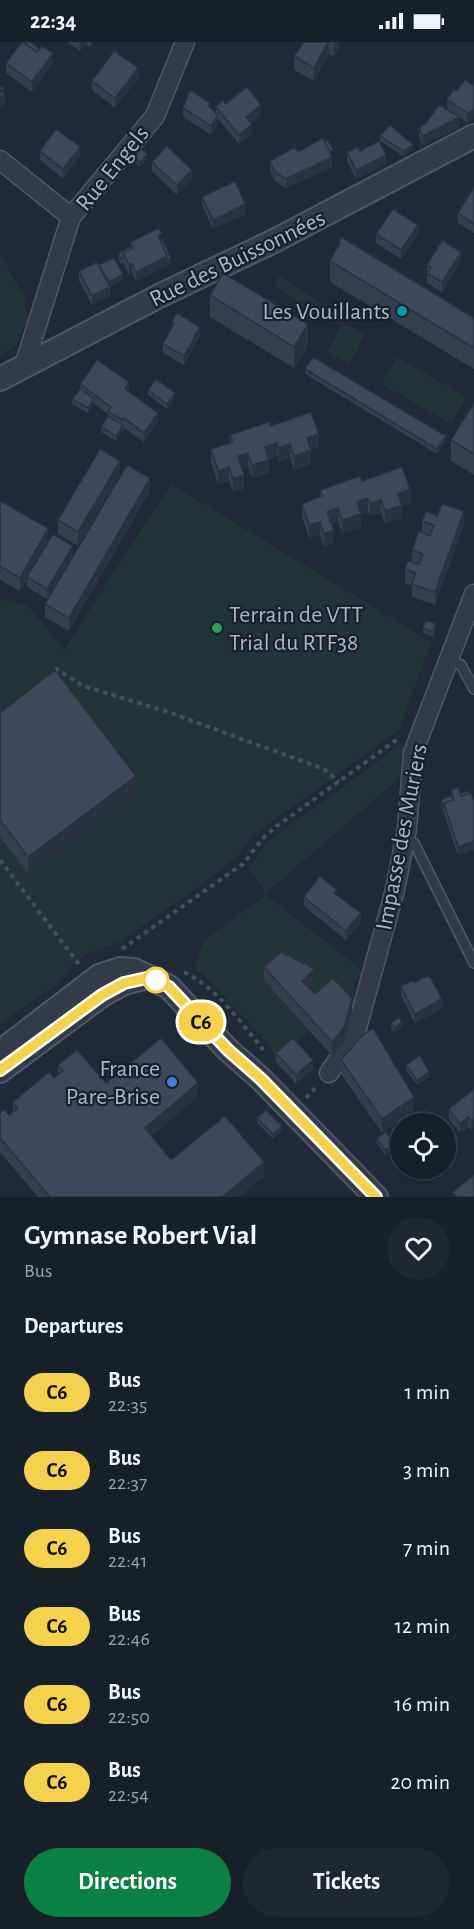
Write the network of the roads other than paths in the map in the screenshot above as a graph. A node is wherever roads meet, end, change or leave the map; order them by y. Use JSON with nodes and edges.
{"nodes":[{"id":1,"x":185,"y":42,"type":"edge"},
{"id":2,"x":474,"y":136,"type":"edge"},
{"id":3,"x":0,"y":160,"type":"edge"},
{"id":4,"x":71,"y":218,"type":"junction"},
{"id":5,"x":24,"y":366,"type":"junction"},
{"id":6,"x":0,"y":379,"type":"edge"},
{"id":7,"x":474,"y":594,"type":"edge"},
{"id":8,"x":450,"y":660,"type":"junction"},
{"id":9,"x":474,"y":689,"type":"edge"},
{"id":10,"x":404,"y":842,"type":"junction"},
{"id":11,"x":474,"y":963,"type":"edge"},
{"id":12,"x":160,"y":982,"type":"junction"},
{"id":13,"x":0,"y":1052,"type":"edge"},
{"id":14,"x":0,"y":1071,"type":"edge"},
{"id":15,"x":329,"y":1073,"type":"dead end"},
{"id":16,"x":376,"y":1197,"type":"edge"}],
"edges":[{"from":1,"to":4,"type":"street","name":"Rue Engels"},
{"from":2,"to":5,"type":"street","name":"Rue des Buissonnées"},
{"from":3,"to":4,"type":"street"},
{"from":4,"to":5,"type":"street","name":"Rue Engels"},
{"from":5,"to":6,"type":"street","name":"Rue des Buissonnées"},
{"from":7,"to":8,"type":"street","name":"Impasse des Muriers"},
{"from":8,"to":9,"type":"lane"},
{"from":8,"to":10,"type":"street","name":"Impasse des Muriers"},
{"from":10,"to":11,"type":"lane"},
{"from":10,"to":15,"type":"street","name":"Impasse des Muriers"},
{"from":12,"to":13,"type":"street"},
{"from":12,"to":14,"type":"street"},
{"from":12,"to":16,"type":"street"}]}
